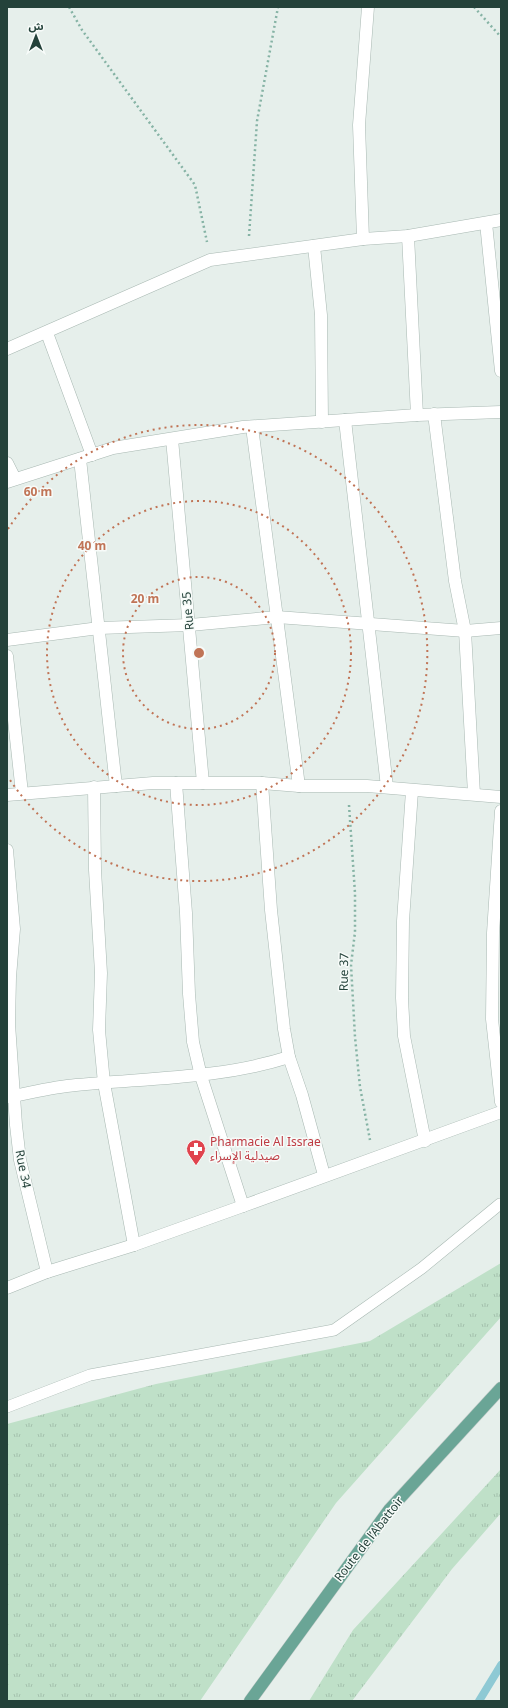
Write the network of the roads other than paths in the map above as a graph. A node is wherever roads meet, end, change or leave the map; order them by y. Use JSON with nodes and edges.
{"nodes":[{"id":1,"x":368,"y":7,"type":"edge"},
{"id":2,"x":501,"y":221,"type":"edge"},
{"id":3,"x":486,"y":223,"type":"junction"},
{"id":4,"x":408,"y":236,"type":"junction"},
{"id":5,"x":363,"y":239,"type":"junction"},
{"id":6,"x":314,"y":246,"type":"junction"},
{"id":7,"x":47,"y":333,"type":"junction"},
{"id":8,"x":7,"y":349,"type":"edge"},
{"id":9,"x":501,"y":370,"type":"edge"},
{"id":10,"x":501,"y":412,"type":"edge"},
{"id":11,"x":434,"y":414,"type":"junction"},
{"id":12,"x":417,"y":415,"type":"junction"},
{"id":13,"x":345,"y":420,"type":"junction"},
{"id":14,"x":322,"y":422,"type":"junction"},
{"id":15,"x":252,"y":427,"type":"junction"},
{"id":16,"x":172,"y":439,"type":"junction"},
{"id":17,"x":92,"y":455,"type":"junction"},
{"id":18,"x":80,"y":459,"type":"junction"},
{"id":19,"x":7,"y":463,"type":"edge"},
{"id":20,"x":11,"y":481,"type":"edge"},
{"id":21,"x":277,"y":617,"type":"junction"},
{"id":22,"x":368,"y":624,"type":"junction"},
{"id":23,"x":190,"y":625,"type":"junction"},
{"id":24,"x":99,"y":628,"type":"junction"},
{"id":25,"x":501,"y":628,"type":"edge"},
{"id":26,"x":465,"y":631,"type":"junction"},
{"id":27,"x":7,"y":640,"type":"edge"},
{"id":28,"x":7,"y":656,"type":"edge"},
{"id":29,"x":176,"y":783,"type":"junction"},
{"id":30,"x":203,"y":783,"type":"junction"},
{"id":31,"x":262,"y":783,"type":"junction"},
{"id":32,"x":116,"y":786,"type":"junction"},
{"id":33,"x":299,"y":786,"type":"junction"},
{"id":34,"x":94,"y":787,"type":"junction"},
{"id":35,"x":387,"y":787,"type":"junction"},
{"id":36,"x":412,"y":791,"type":"junction"},
{"id":37,"x":22,"y":793,"type":"junction"},
{"id":38,"x":474,"y":794,"type":"junction"},
{"id":39,"x":7,"y":795,"type":"edge"},
{"id":40,"x":501,"y":797,"type":"edge"},
{"id":41,"x":501,"y":811,"type":"edge"},
{"id":42,"x":7,"y":850,"type":"edge"},
{"id":43,"x":9,"y":977,"type":"edge"},
{"id":44,"x":289,"y":1057,"type":"junction"},
{"id":45,"x":201,"y":1076,"type":"junction"},
{"id":46,"x":104,"y":1083,"type":"junction"},
{"id":47,"x":11,"y":1097,"type":"edge"},
{"id":48,"x":501,"y":1102,"type":"edge"},
{"id":49,"x":501,"y":1112,"type":"edge"},
{"id":50,"x":425,"y":1141,"type":"junction"},
{"id":51,"x":324,"y":1175,"type":"junction"},
{"id":52,"x":500,"y":1204,"type":"edge"},
{"id":53,"x":243,"y":1206,"type":"junction"},
{"id":54,"x":134,"y":1245,"type":"junction"},
{"id":55,"x":47,"y":1272,"type":"junction"},
{"id":56,"x":7,"y":1288,"type":"edge"},
{"id":57,"x":501,"y":1388,"type":"edge"},
{"id":58,"x":7,"y":1407,"type":"edge"},
{"id":59,"x":250,"y":1701,"type":"edge"}],
"edges":[{"from":1,"to":5,"type":"street"},
{"from":2,"to":3,"type":"street"},
{"from":3,"to":4,"type":"street"},
{"from":3,"to":9,"type":"street"},
{"from":4,"to":5,"type":"street"},
{"from":4,"to":12,"type":"street"},
{"from":5,"to":6,"type":"street"},
{"from":6,"to":7,"type":"street"},
{"from":6,"to":14,"type":"street"},
{"from":7,"to":8,"type":"street"},
{"from":7,"to":17,"type":"street"},
{"from":10,"to":11,"type":"street"},
{"from":11,"to":12,"type":"street"},
{"from":11,"to":26,"type":"street"},
{"from":12,"to":13,"type":"street"},
{"from":13,"to":14,"type":"street"},
{"from":13,"to":22,"type":"street"},
{"from":14,"to":15,"type":"street"},
{"from":15,"to":16,"type":"street"},
{"from":15,"to":21,"type":"street"},
{"from":16,"to":17,"type":"street"},
{"from":16,"to":23,"type":"street","name":"Rue 35"},
{"from":17,"to":18,"type":"street"},
{"from":18,"to":20,"type":"street"},
{"from":18,"to":24,"type":"street"},
{"from":19,"to":20,"type":"street"},
{"from":21,"to":22,"type":"street"},
{"from":21,"to":23,"type":"street"},
{"from":21,"to":33,"type":"street"},
{"from":22,"to":26,"type":"street"},
{"from":22,"to":35,"type":"street"},
{"from":23,"to":24,"type":"street"},
{"from":23,"to":30,"type":"street","name":"Rue 35"},
{"from":24,"to":27,"type":"street"},
{"from":24,"to":32,"type":"street"},
{"from":25,"to":26,"type":"street"},
{"from":26,"to":38,"type":"street"},
{"from":28,"to":37,"type":"street"},
{"from":29,"to":30,"type":"street"},
{"from":29,"to":32,"type":"street"},
{"from":29,"to":45,"type":"street"},
{"from":30,"to":31,"type":"street"},
{"from":31,"to":33,"type":"street"},
{"from":31,"to":44,"type":"street"},
{"from":32,"to":34,"type":"street"},
{"from":33,"to":35,"type":"street"},
{"from":34,"to":37,"type":"street"},
{"from":34,"to":46,"type":"street"},
{"from":35,"to":36,"type":"street"},
{"from":36,"to":38,"type":"street"},
{"from":36,"to":50,"type":"street"},
{"from":37,"to":39,"type":"street"},
{"from":38,"to":40,"type":"street"},
{"from":41,"to":48,"type":"street"},
{"from":42,"to":43,"type":"street","name":"Rue 34"},
{"from":43,"to":47,"type":"street","name":"Rue 34"},
{"from":44,"to":45,"type":"street"},
{"from":44,"to":51,"type":"street"},
{"from":45,"to":46,"type":"street"},
{"from":45,"to":53,"type":"street"},
{"from":46,"to":47,"type":"street"},
{"from":46,"to":54,"type":"street"},
{"from":47,"to":55,"type":"street","name":"Rue 34"},
{"from":49,"to":50,"type":"street"},
{"from":50,"to":51,"type":"street"},
{"from":51,"to":53,"type":"street"},
{"from":52,"to":58,"type":"lane"},
{"from":53,"to":54,"type":"street"},
{"from":54,"to":55,"type":"street"},
{"from":55,"to":56,"type":"street"},
{"from":57,"to":59,"type":"main road","name":"Route de l’Abattoir"}]}
